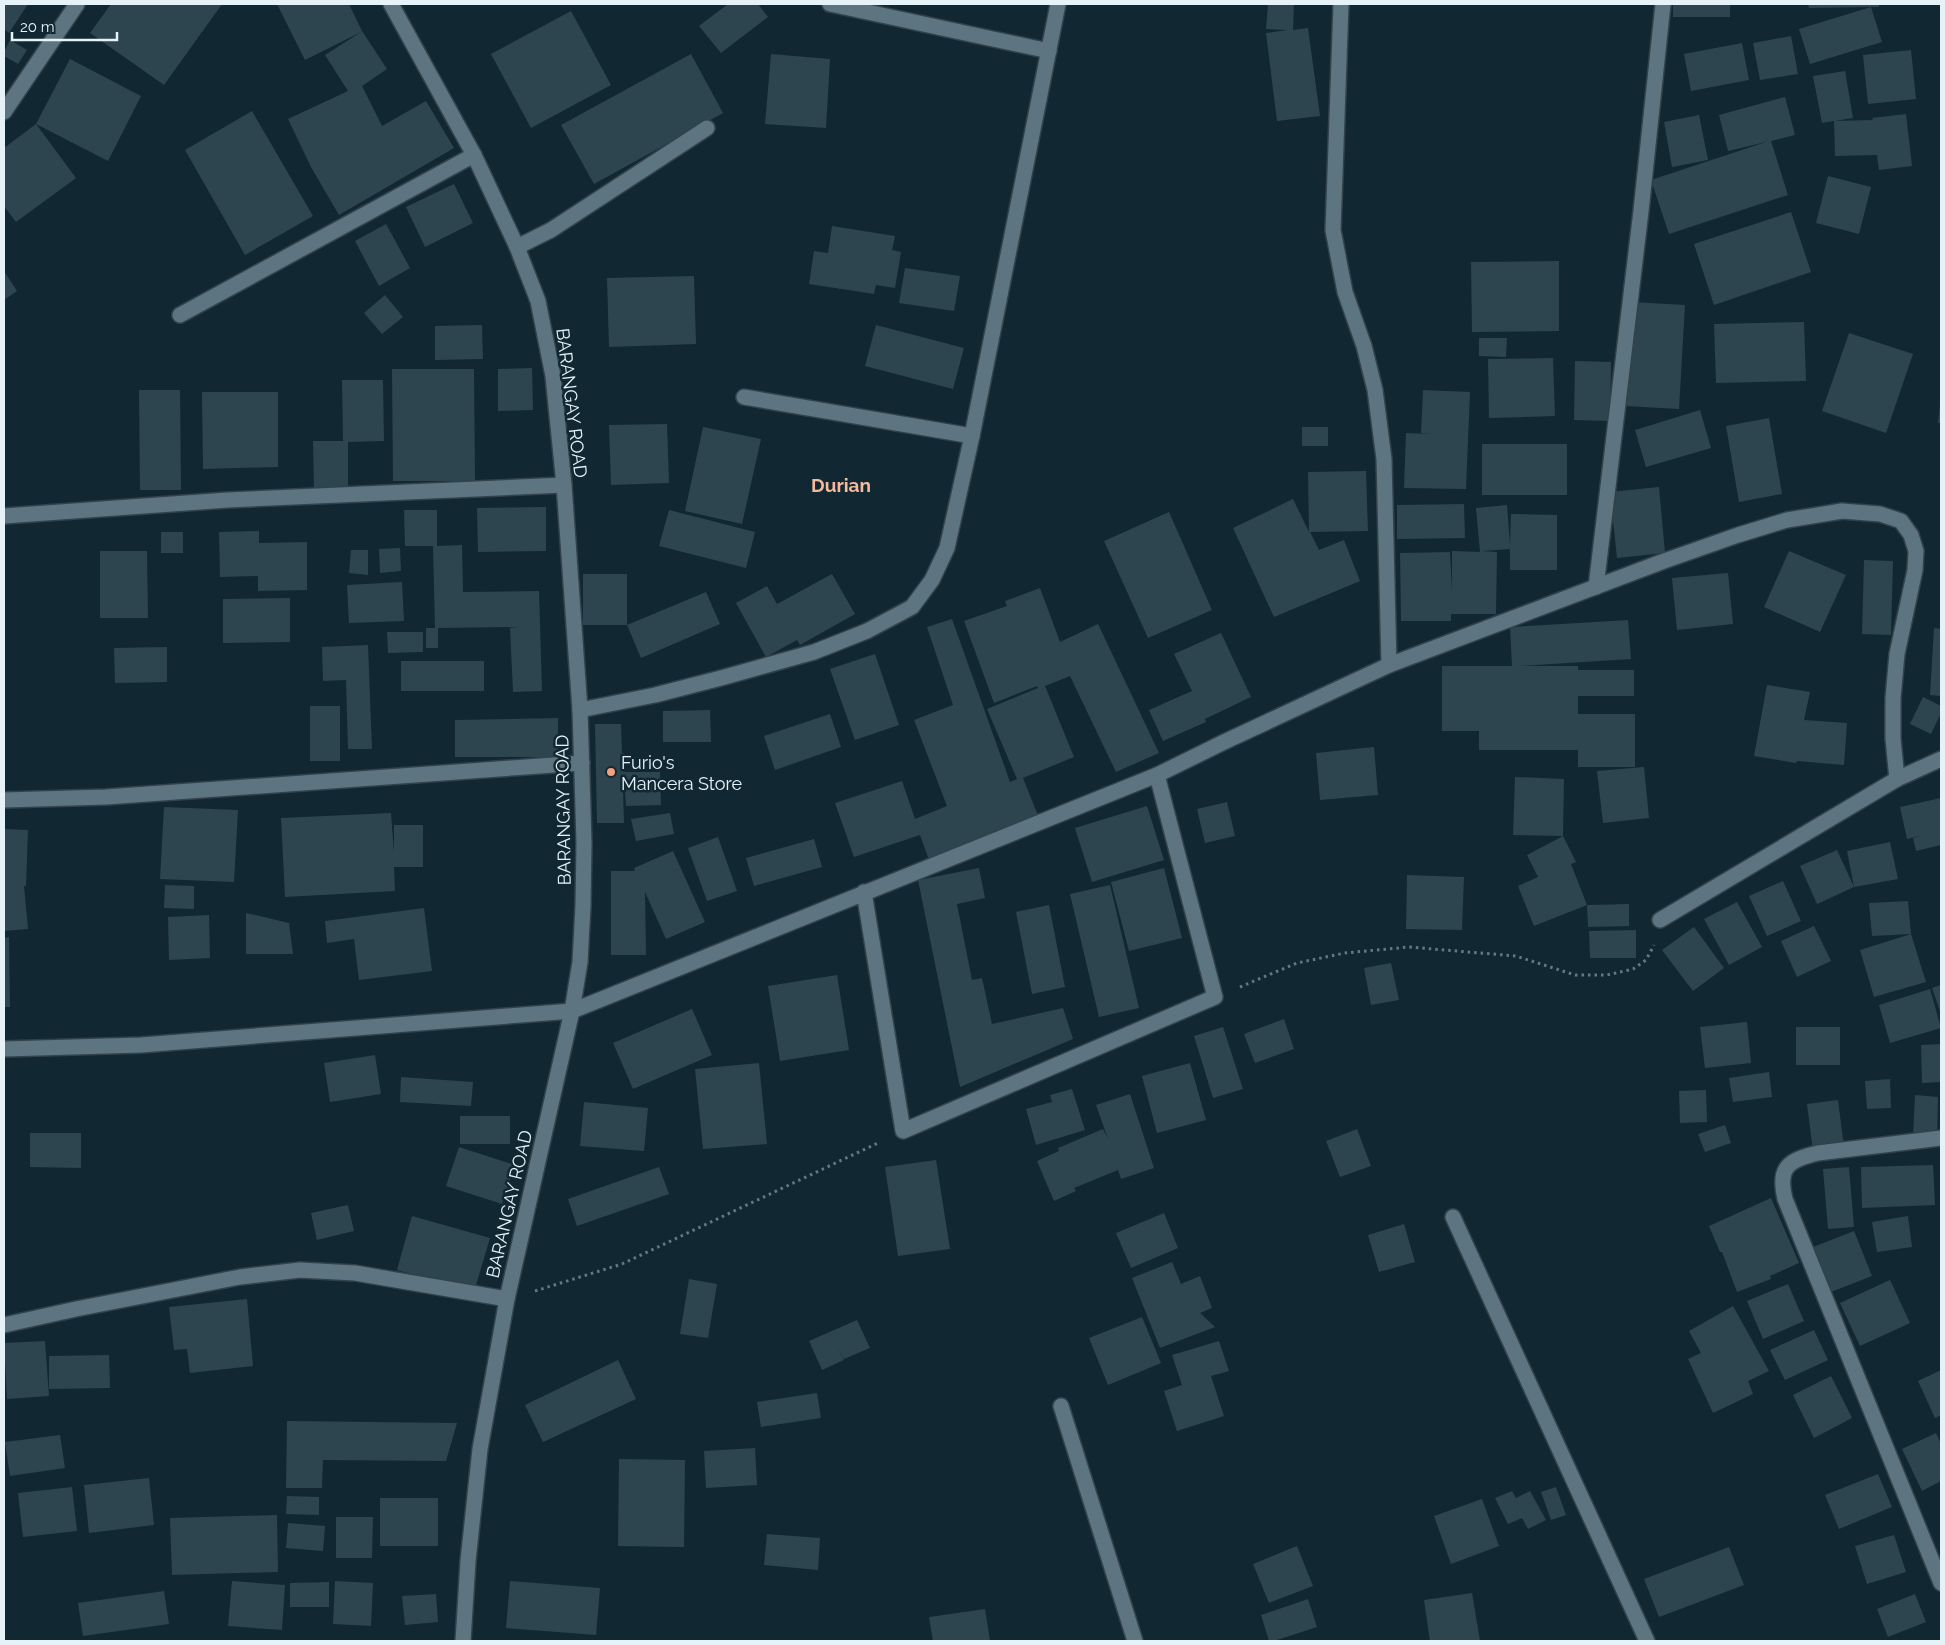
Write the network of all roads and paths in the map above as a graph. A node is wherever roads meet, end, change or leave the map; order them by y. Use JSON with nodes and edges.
{"nodes":[{"id":1,"x":77,"y":4,"type":"edge"},
{"id":2,"x":391,"y":4,"type":"edge"},
{"id":3,"x":830,"y":4,"type":"edge"},
{"id":4,"x":1058,"y":4,"type":"edge"},
{"id":5,"x":1341,"y":4,"type":"edge"},
{"id":6,"x":1663,"y":4,"type":"edge"},
{"id":7,"x":1049,"y":52,"type":"junction"},
{"id":8,"x":4,"y":112,"type":"edge"},
{"id":9,"x":707,"y":128,"type":"dead end"},
{"id":10,"x":474,"y":155,"type":"junction"},
{"id":11,"x":517,"y":247,"type":"junction"},
{"id":12,"x":180,"y":315,"type":"dead end"},
{"id":13,"x":744,"y":396,"type":"dead end"},
{"id":14,"x":972,"y":436,"type":"junction"},
{"id":15,"x":564,"y":485,"type":"junction"},
{"id":16,"x":4,"y":516,"type":"edge"},
{"id":17,"x":1596,"y":587,"type":"junction"},
{"id":18,"x":1389,"y":665,"type":"junction"},
{"id":19,"x":580,"y":710,"type":"junction"},
{"id":20,"x":1941,"y":759,"type":"edge"},
{"id":21,"x":582,"y":763,"type":"junction"},
{"id":22,"x":1157,"y":775,"type":"junction"},
{"id":23,"x":1897,"y":779,"type":"junction"},
{"id":24,"x":4,"y":800,"type":"edge"},
{"id":25,"x":864,"y":892,"type":"junction"},
{"id":26,"x":1660,"y":920,"type":"joint"},
{"id":27,"x":1215,"y":997,"type":"junction"},
{"id":28,"x":572,"y":1011,"type":"junction"},
{"id":29,"x":4,"y":1049,"type":"edge"},
{"id":30,"x":903,"y":1132,"type":"junction"},
{"id":31,"x":1941,"y":1138,"type":"edge"},
{"id":32,"x":1452,"y":1218,"type":"dead end"},
{"id":33,"x":507,"y":1299,"type":"junction"},
{"id":34,"x":4,"y":1325,"type":"edge"},
{"id":35,"x":1060,"y":1406,"type":"dead end"},
{"id":36,"x":1941,"y":1583,"type":"edge"},
{"id":37,"x":463,"y":1641,"type":"edge"},
{"id":38,"x":1135,"y":1641,"type":"edge"},
{"id":39,"x":1647,"y":1641,"type":"edge"}],
"edges":[{"from":1,"to":8,"type":"street"},
{"from":2,"to":10,"type":"street","name":"BARANGAY ROAD"},
{"from":3,"to":7,"type":"street"},
{"from":4,"to":7,"type":"street"},
{"from":5,"to":18,"type":"street"},
{"from":6,"to":17,"type":"street"},
{"from":7,"to":14,"type":"street"},
{"from":9,"to":11,"type":"street"},
{"from":10,"to":11,"type":"street","name":"BARANGAY ROAD"},
{"from":10,"to":12,"type":"street"},
{"from":11,"to":15,"type":"street","name":"BARANGAY ROAD"},
{"from":13,"to":14,"type":"street"},
{"from":14,"to":19,"type":"street"},
{"from":15,"to":16,"type":"street"},
{"from":15,"to":19,"type":"street","name":"BARANGAY ROAD"},
{"from":17,"to":18,"type":"street"},
{"from":17,"to":23,"type":"street"},
{"from":18,"to":22,"type":"street"},
{"from":19,"to":21,"type":"street","name":"BARANGAY ROAD"},
{"from":20,"to":23,"type":"street"},
{"from":21,"to":24,"type":"street"},
{"from":21,"to":28,"type":"street","name":"BARANGAY ROAD"},
{"from":22,"to":25,"type":"street"},
{"from":22,"to":27,"type":"street"},
{"from":23,"to":26,"type":"street"},
{"from":25,"to":28,"type":"street"},
{"from":25,"to":30,"type":"street"},
{"from":26,"to":27,"type":"path"},
{"from":27,"to":30,"type":"street"},
{"from":28,"to":29,"type":"street"},
{"from":28,"to":33,"type":"street","name":"BARANGAY ROAD"},
{"from":30,"to":33,"type":"path"},
{"from":31,"to":36,"type":"street"},
{"from":32,"to":39,"type":"street"},
{"from":33,"to":34,"type":"street"},
{"from":33,"to":37,"type":"street","name":"BARANGAY ROAD"},
{"from":35,"to":38,"type":"street"}]}
